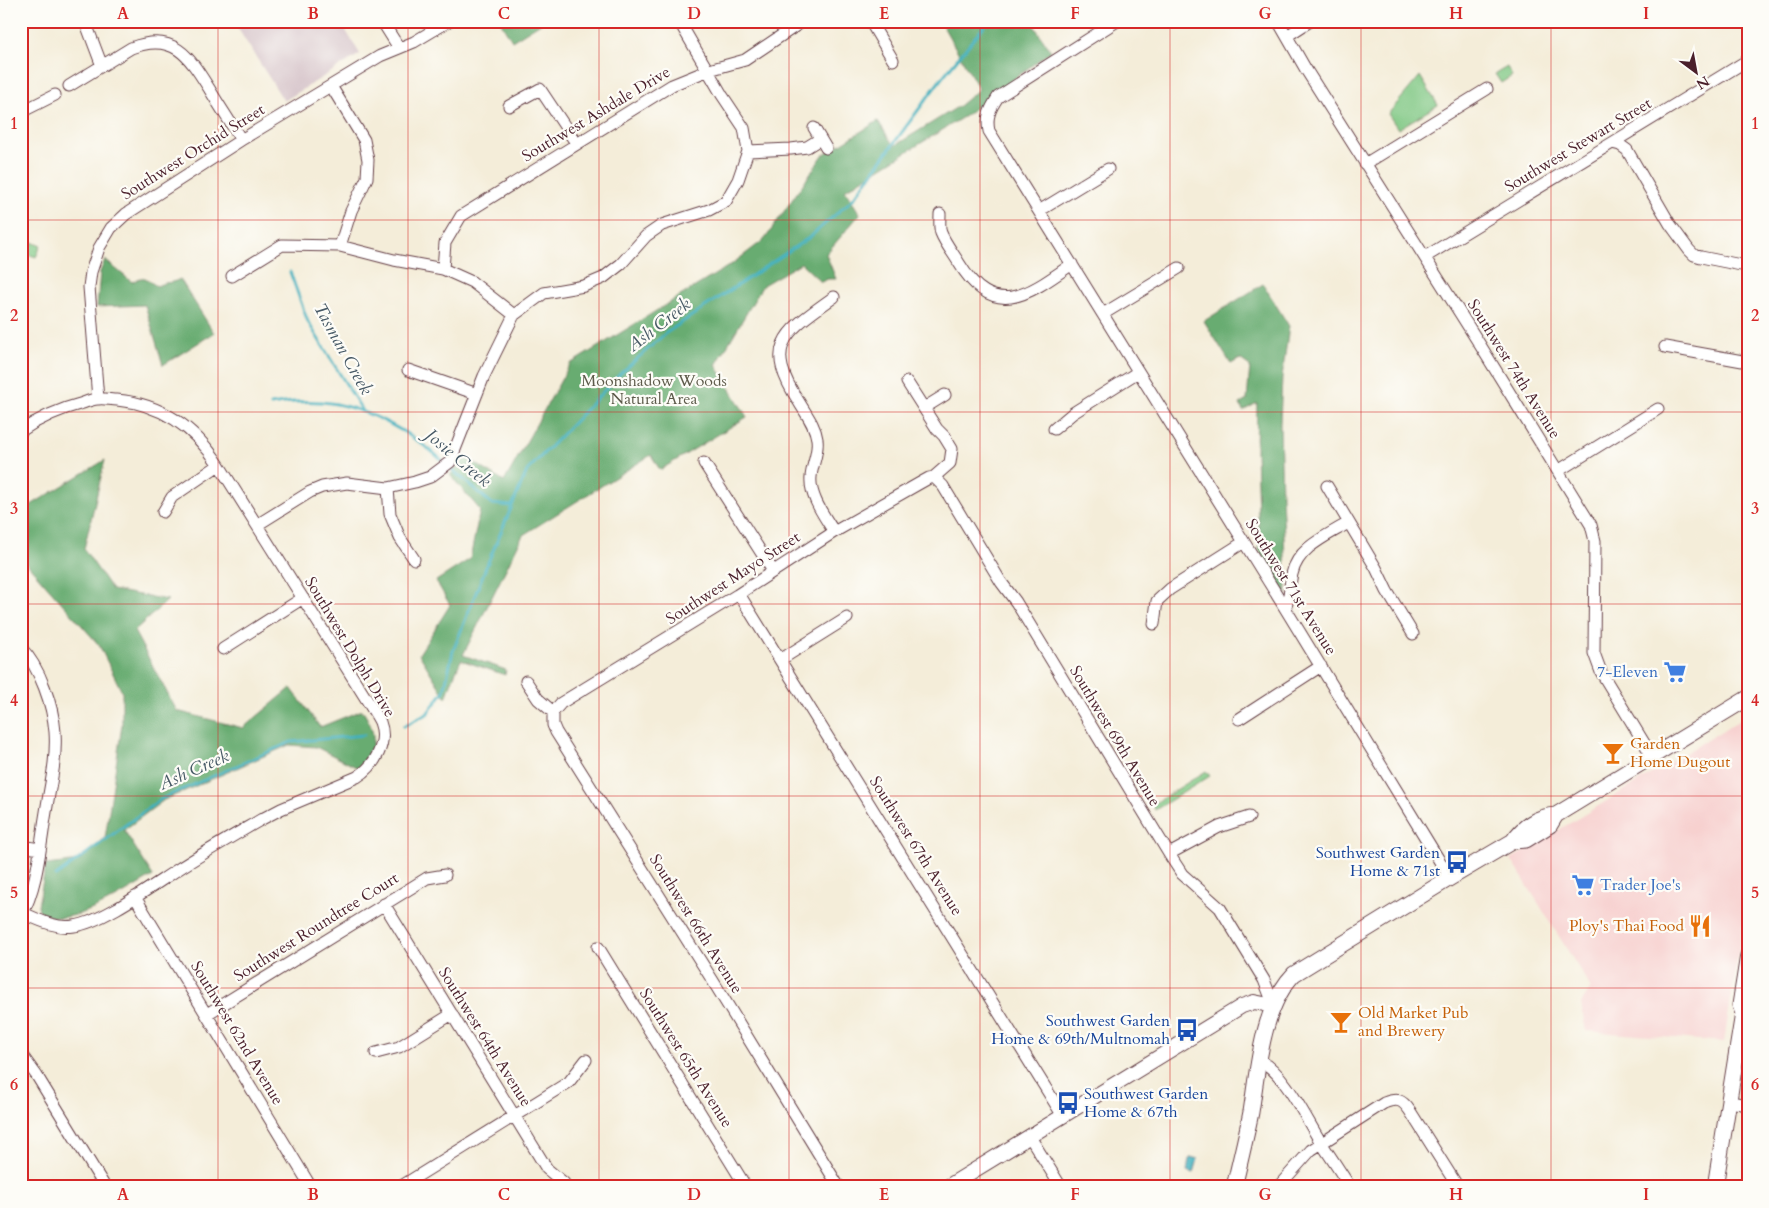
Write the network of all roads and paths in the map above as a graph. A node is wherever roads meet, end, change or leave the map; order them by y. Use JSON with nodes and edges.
{"nodes":[{"id":1,"x":85,"y":21,"type":"edge"},
{"id":2,"x":382,"y":21,"type":"edge"},
{"id":3,"x":448,"y":21,"type":"edge"},
{"id":4,"x":679,"y":21,"type":"edge"},
{"id":5,"x":803,"y":21,"type":"edge"},
{"id":6,"x":870,"y":21,"type":"edge"},
{"id":7,"x":1117,"y":21,"type":"edge"},
{"id":8,"x":1278,"y":21,"type":"edge"},
{"id":9,"x":1310,"y":21,"type":"edge"},
{"id":10,"x":1287,"y":36,"type":"junction"},
{"id":11,"x":400,"y":48,"type":"junction"},
{"id":12,"x":893,"y":60,"type":"dead end"},
{"id":13,"x":1748,"y":60,"type":"edge"},
{"id":14,"x":102,"y":66,"type":"junction"},
{"id":15,"x":709,"y":70,"type":"junction"},
{"id":16,"x":69,"y":86,"type":"dead end"},
{"id":17,"x":331,"y":86,"type":"junction"},
{"id":18,"x":1487,"y":89,"type":"dead end"},
{"id":19,"x":55,"y":95,"type":"dead end"},
{"id":20,"x":509,"y":106,"type":"dead end"},
{"id":21,"x":21,"y":112,"type":"edge"},
{"id":22,"x":814,"y":128,"type":"dead end"},
{"id":23,"x":242,"y":140,"type":"junction"},
{"id":24,"x":576,"y":144,"type":"junction"},
{"id":25,"x":1612,"y":144,"type":"junction"},
{"id":26,"x":748,"y":151,"type":"junction"},
{"id":27,"x":1365,"y":164,"type":"junction"},
{"id":28,"x":1108,"y":169,"type":"dead end"},
{"id":29,"x":1039,"y":211,"type":"junction"},
{"id":30,"x":940,"y":214,"type":"dead end"},
{"id":31,"x":340,"y":246,"type":"junction"},
{"id":32,"x":1425,"y":257,"type":"junction"},
{"id":33,"x":1072,"y":264,"type":"junction"},
{"id":34,"x":1741,"y":265,"type":"dead end"},
{"id":35,"x":1179,"y":268,"type":"dead end"},
{"id":36,"x":443,"y":269,"type":"junction"},
{"id":37,"x":232,"y":276,"type":"dead end"},
{"id":38,"x":834,"y":297,"type":"dead end"},
{"id":39,"x":1103,"y":314,"type":"junction"},
{"id":40,"x":514,"y":315,"type":"junction"},
{"id":41,"x":1665,"y":347,"type":"dead end"},
{"id":42,"x":1748,"y":362,"type":"edge"},
{"id":43,"x":408,"y":370,"type":"dead end"},
{"id":44,"x":1138,"y":372,"type":"junction"},
{"id":45,"x":907,"y":382,"type":"dead end"},
{"id":46,"x":477,"y":394,"type":"junction"},
{"id":47,"x":945,"y":395,"type":"dead end"},
{"id":48,"x":98,"y":399,"type":"junction"},
{"id":49,"x":924,"y":408,"type":"junction"},
{"id":50,"x":1658,"y":410,"type":"dead end"},
{"id":51,"x":1054,"y":429,"type":"dead end"},
{"id":52,"x":21,"y":431,"type":"edge"},
{"id":53,"x":704,"y":463,"type":"dead end"},
{"id":54,"x":219,"y":465,"type":"junction"},
{"id":55,"x":1558,"y":471,"type":"junction"},
{"id":56,"x":934,"y":477,"type":"junction"},
{"id":57,"x":1327,"y":486,"type":"dead end"},
{"id":58,"x":388,"y":488,"type":"junction"},
{"id":59,"x":163,"y":512,"type":"dead end"},
{"id":60,"x":1348,"y":523,"type":"junction"},
{"id":61,"x":257,"y":525,"type":"junction"},
{"id":62,"x":834,"y":532,"type":"junction"},
{"id":63,"x":1244,"y":542,"type":"junction"},
{"id":64,"x":414,"y":559,"type":"dead end"},
{"id":65,"x":773,"y":571,"type":"junction"},
{"id":66,"x":739,"y":594,"type":"junction"},
{"id":67,"x":303,"y":598,"type":"junction"},
{"id":68,"x":1285,"y":608,"type":"junction"},
{"id":69,"x":847,"y":618,"type":"dead end"},
{"id":70,"x":1154,"y":624,"type":"dead end"},
{"id":71,"x":1413,"y":634,"type":"dead end"},
{"id":72,"x":21,"y":648,"type":"edge"},
{"id":73,"x":223,"y":649,"type":"dead end"},
{"id":74,"x":780,"y":660,"type":"junction"},
{"id":75,"x":1320,"y":666,"type":"junction"},
{"id":76,"x":526,"y":681,"type":"dead end"},
{"id":77,"x":1748,"y":698,"type":"edge"},
{"id":78,"x":553,"y":712,"type":"junction"},
{"id":79,"x":1240,"y":719,"type":"dead end"},
{"id":80,"x":1652,"y":756,"type":"junction"},
{"id":81,"x":1249,"y":817,"type":"dead end"},
{"id":82,"x":21,"y":846,"type":"edge"},
{"id":83,"x":40,"y":850,"type":"junction"},
{"id":84,"x":1169,"y":854,"type":"junction"},
{"id":85,"x":445,"y":875,"type":"dead end"},
{"id":86,"x":1450,"y":878,"type":"junction"},
{"id":87,"x":135,"y":897,"type":"junction"},
{"id":88,"x":384,"y":904,"type":"junction"},
{"id":89,"x":22,"y":915,"type":"edge"},
{"id":90,"x":598,"y":947,"type":"dead end"},
{"id":91,"x":1748,"y":955,"type":"edge"},
{"id":92,"x":1274,"y":1006,"type":"junction"},
{"id":93,"x":1746,"y":1011,"type":"edge"},
{"id":94,"x":207,"y":1014,"type":"junction"},
{"id":95,"x":452,"y":1014,"type":"junction"},
{"id":96,"x":376,"y":1053,"type":"dead end"},
{"id":97,"x":21,"y":1054,"type":"edge"},
{"id":98,"x":586,"y":1060,"type":"dead end"},
{"id":99,"x":1260,"y":1060,"type":"junction"},
{"id":100,"x":1730,"y":1102,"type":"junction"},
{"id":101,"x":1748,"y":1105,"type":"edge"},
{"id":102,"x":516,"y":1116,"type":"junction"},
{"id":103,"x":1064,"y":1116,"type":"junction"},
{"id":104,"x":1030,"y":1137,"type":"junction"},
{"id":105,"x":1322,"y":1143,"type":"junction"},
{"id":106,"x":564,"y":1183,"type":"dead end"},
{"id":107,"x":105,"y":1187,"type":"edge"},
{"id":108,"x":311,"y":1187,"type":"edge"},
{"id":109,"x":400,"y":1187,"type":"edge"},
{"id":110,"x":746,"y":1187,"type":"edge"},
{"id":111,"x":839,"y":1187,"type":"edge"},
{"id":112,"x":948,"y":1187,"type":"edge"},
{"id":113,"x":1061,"y":1187,"type":"edge"},
{"id":114,"x":1234,"y":1187,"type":"edge"},
{"id":115,"x":1278,"y":1187,"type":"edge"},
{"id":116,"x":1350,"y":1187,"type":"edge"},
{"id":117,"x":1458,"y":1187,"type":"edge"},
{"id":118,"x":1715,"y":1187,"type":"edge"}],
"edges":[{"from":1,"to":14,"type":"street"},
{"from":2,"to":11,"type":"street"},
{"from":3,"to":11,"type":"street","name":"Southwest Orchid Street"},
{"from":4,"to":15,"type":"street"},
{"from":5,"to":15,"type":"street","name":"Southwest Ashdale Drive"},
{"from":6,"to":12,"type":"street"},
{"from":7,"to":29,"type":"street","name":"Southwest 71st Avenue"},
{"from":8,"to":10,"type":"street","name":"Southwest 74th Avenue"},
{"from":9,"to":10,"type":"street"},
{"from":10,"to":27,"type":"street","name":"Southwest 74th Avenue"},
{"from":11,"to":17,"type":"street","name":"Southwest Orchid Street"},
{"from":13,"to":25,"type":"street","name":"Southwest Stewart Street"},
{"from":14,"to":16,"type":"street"},
{"from":14,"to":23,"type":"street"},
{"from":15,"to":24,"type":"street","name":"Southwest Ashdale Drive"},
{"from":15,"to":26,"type":"street"},
{"from":17,"to":23,"type":"street","name":"Southwest Orchid Street"},
{"from":17,"to":31,"type":"street"},
{"from":18,"to":27,"type":"street"},
{"from":19,"to":21,"type":"street"},
{"from":20,"to":24,"type":"street"},
{"from":22,"to":26,"type":"street"},
{"from":23,"to":48,"type":"street","name":"Southwest Orchid Street"},
{"from":24,"to":36,"type":"street","name":"Southwest Ashdale Drive"},
{"from":25,"to":32,"type":"street","name":"Southwest Stewart Street"},
{"from":25,"to":34,"type":"street"},
{"from":26,"to":40,"type":"street"},
{"from":27,"to":32,"type":"street","name":"Southwest 74th Avenue"},
{"from":28,"to":29,"type":"street"},
{"from":29,"to":33,"type":"street","name":"Southwest 71st Avenue"},
{"from":30,"to":33,"type":"street"},
{"from":31,"to":36,"type":"street"},
{"from":31,"to":37,"type":"street"},
{"from":32,"to":55,"type":"street","name":"Southwest 74th Avenue"},
{"from":33,"to":39,"type":"street","name":"Southwest 71st Avenue"},
{"from":35,"to":39,"type":"street"},
{"from":36,"to":40,"type":"street"},
{"from":38,"to":62,"type":"street"},
{"from":39,"to":44,"type":"street","name":"Southwest 71st Avenue"},
{"from":40,"to":46,"type":"street"},
{"from":41,"to":42,"type":"street"},
{"from":43,"to":46,"type":"street"},
{"from":44,"to":51,"type":"street"},
{"from":44,"to":63,"type":"street","name":"Southwest 71st Avenue"},
{"from":45,"to":49,"type":"street"},
{"from":46,"to":58,"type":"street"},
{"from":47,"to":49,"type":"street"},
{"from":48,"to":52,"type":"street","name":"Southwest Dolph Drive"},
{"from":48,"to":54,"type":"street","name":"Southwest Dolph Drive"},
{"from":49,"to":56,"type":"street"},
{"from":50,"to":55,"type":"street"},
{"from":53,"to":65,"type":"street"},
{"from":54,"to":59,"type":"street"},
{"from":54,"to":61,"type":"street","name":"Southwest Dolph Drive"},
{"from":55,"to":80,"type":"street","name":"Southwest 74th Avenue"},
{"from":56,"to":62,"type":"street","name":"Southwest Mayo Street"},
{"from":56,"to":84,"type":"street","name":"Southwest 69th Avenue"},
{"from":57,"to":60,"type":"street"},
{"from":58,"to":61,"type":"street"},
{"from":58,"to":64,"type":"street"},
{"from":60,"to":68,"type":"street"},
{"from":60,"to":71,"type":"street"},
{"from":61,"to":67,"type":"street","name":"Southwest Dolph Drive"},
{"from":62,"to":65,"type":"street","name":"Southwest Mayo Street"},
{"from":63,"to":68,"type":"street","name":"Southwest 71st Avenue"},
{"from":63,"to":70,"type":"street"},
{"from":65,"to":66,"type":"street","name":"Southwest Mayo Street"},
{"from":66,"to":74,"type":"street","name":"Southwest 67th Avenue"},
{"from":66,"to":78,"type":"street","name":"Southwest Mayo Street"},
{"from":67,"to":73,"type":"street"},
{"from":67,"to":87,"type":"street","name":"Southwest Dolph Drive"},
{"from":68,"to":75,"type":"street","name":"Southwest 71st Avenue"},
{"from":69,"to":74,"type":"street"},
{"from":72,"to":83,"type":"street"},
{"from":74,"to":103,"type":"street","name":"Southwest 67th Avenue"},
{"from":75,"to":79,"type":"street"},
{"from":75,"to":86,"type":"street","name":"Southwest 71st Avenue"},
{"from":76,"to":78,"type":"street"},
{"from":77,"to":80,"type":"main road"},
{"from":78,"to":111,"type":"street","name":"Southwest 66th Avenue"},
{"from":80,"to":86,"type":"main road"},
{"from":81,"to":84,"type":"street"},
{"from":82,"to":83,"type":"street"},
{"from":83,"to":89,"type":"street"},
{"from":84,"to":92,"type":"street","name":"Southwest 69th Avenue"},
{"from":85,"to":88,"type":"street","name":"Southwest Roundtree Court"},
{"from":86,"to":92,"type":"main road"},
{"from":87,"to":89,"type":"street","name":"Southwest Dolph Drive"},
{"from":87,"to":94,"type":"street","name":"Southwest 62nd Avenue"},
{"from":88,"to":94,"type":"street","name":"Southwest Roundtree Court"},
{"from":88,"to":95,"type":"street","name":"Southwest 64th Avenue"},
{"from":90,"to":110,"type":"street","name":"Southwest 65th Avenue"},
{"from":91,"to":93,"type":"main road"},
{"from":92,"to":99,"type":"main road"},
{"from":92,"to":103,"type":"street"},
{"from":93,"to":100,"type":"main road"},
{"from":94,"to":108,"type":"street","name":"Southwest 62nd Avenue"},
{"from":95,"to":96,"type":"street"},
{"from":95,"to":102,"type":"street","name":"Southwest 64th Avenue"},
{"from":97,"to":107,"type":"street"},
{"from":98,"to":102,"type":"street"},
{"from":99,"to":105,"type":"street"},
{"from":99,"to":114,"type":"main road"},
{"from":100,"to":101,"type":"street"},
{"from":100,"to":118,"type":"main road"},
{"from":102,"to":106,"type":"street","name":"Southwest 64th Avenue"},
{"from":102,"to":109,"type":"street"},
{"from":103,"to":104,"type":"street"},
{"from":104,"to":112,"type":"street"},
{"from":104,"to":113,"type":"street"},
{"from":105,"to":115,"type":"street"},
{"from":105,"to":116,"type":"street"},
{"from":105,"to":117,"type":"street"}]}
